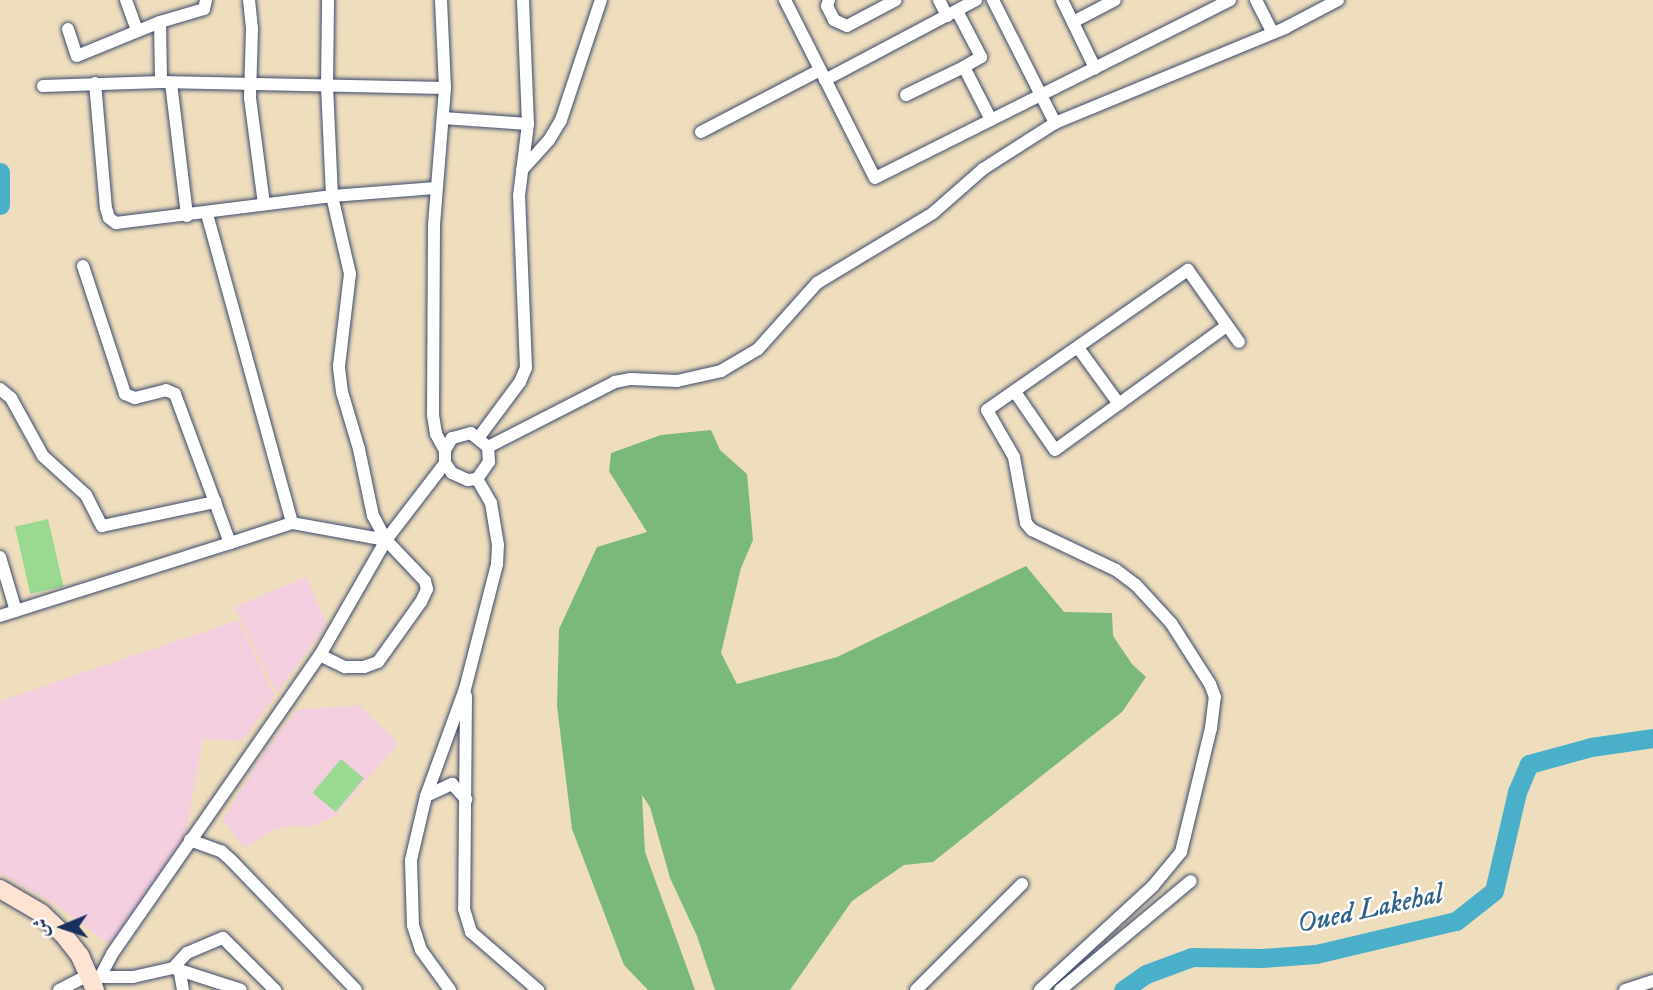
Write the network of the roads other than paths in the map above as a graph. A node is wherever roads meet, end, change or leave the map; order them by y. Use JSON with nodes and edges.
{"nodes":[{"id":1,"x":126,"y":0,"type":"edge"},
{"id":2,"x":206,"y":0,"type":"edge"},
{"id":3,"x":249,"y":0,"type":"edge"},
{"id":4,"x":328,"y":0,"type":"edge"},
{"id":5,"x":441,"y":0,"type":"edge"},
{"id":6,"x":523,"y":0,"type":"edge"},
{"id":7,"x":601,"y":0,"type":"edge"},
{"id":8,"x":785,"y":0,"type":"edge"},
{"id":9,"x":829,"y":0,"type":"edge"},
{"id":10,"x":896,"y":0,"type":"edge"},
{"id":11,"x":939,"y":0,"type":"edge"},
{"id":12,"x":976,"y":0,"type":"edge"},
{"id":13,"x":993,"y":0,"type":"edge"},
{"id":14,"x":1062,"y":0,"type":"edge"},
{"id":15,"x":1115,"y":0,"type":"edge"},
{"id":16,"x":1230,"y":0,"type":"edge"},
{"id":17,"x":1256,"y":0,"type":"edge"},
{"id":18,"x":1338,"y":0,"type":"edge"},
{"id":19,"x":952,"y":14,"type":"junction"},
{"id":20,"x":160,"y":22,"type":"junction"},
{"id":21,"x":1073,"y":22,"type":"junction"},
{"id":22,"x":68,"y":29,"type":"dead end"},
{"id":23,"x":138,"y":31,"type":"junction"},
{"id":24,"x":1273,"y":33,"type":"junction"},
{"id":25,"x":964,"y":67,"type":"junction"},
{"id":26,"x":1095,"y":68,"type":"junction"},
{"id":27,"x":823,"y":75,"type":"junction"},
{"id":28,"x":95,"y":83,"type":"junction"},
{"id":29,"x":166,"y":83,"type":"junction"},
{"id":30,"x":249,"y":84,"type":"junction"},
{"id":31,"x":43,"y":86,"type":"dead end"},
{"id":32,"x":327,"y":86,"type":"junction"},
{"id":33,"x":445,"y":88,"type":"junction"},
{"id":34,"x":1041,"y":94,"type":"junction"},
{"id":35,"x":906,"y":95,"type":"dead end"},
{"id":36,"x":443,"y":118,"type":"junction"},
{"id":37,"x":991,"y":120,"type":"junction"},
{"id":38,"x":1055,"y":123,"type":"junction"},
{"id":39,"x":528,"y":124,"type":"junction"},
{"id":40,"x":701,"y":132,"type":"dead end"},
{"id":41,"x":522,"y":170,"type":"junction"},
{"id":42,"x":436,"y":188,"type":"junction"},
{"id":43,"x":332,"y":196,"type":"junction"},
{"id":44,"x":264,"y":204,"type":"junction"},
{"id":45,"x":207,"y":214,"type":"junction"},
{"id":46,"x":187,"y":216,"type":"junction"},
{"id":47,"x":83,"y":266,"type":"dead end"},
{"id":48,"x":1226,"y":326,"type":"junction"},
{"id":49,"x":1239,"y":342,"type":"dead end"},
{"id":50,"x":1079,"y":349,"type":"junction"},
{"id":51,"x":0,"y":389,"type":"edge"},
{"id":52,"x":1014,"y":392,"type":"junction"},
{"id":53,"x":1119,"y":404,"type":"junction"},
{"id":54,"x":479,"y":437,"type":"junction"},
{"id":55,"x":488,"y":447,"type":"junction"},
{"id":56,"x":445,"y":456,"type":"junction"},
{"id":57,"x":477,"y":479,"type":"junction"},
{"id":58,"x":215,"y":502,"type":"junction"},
{"id":59,"x":292,"y":523,"type":"junction"},
{"id":60,"x":386,"y":540,"type":"junction"},
{"id":61,"x":230,"y":543,"type":"junction"},
{"id":62,"x":0,"y":557,"type":"edge"},
{"id":63,"x":16,"y":611,"type":"junction"},
{"id":64,"x":0,"y":616,"type":"edge"},
{"id":65,"x":320,"y":655,"type":"junction"},
{"id":66,"x":466,"y":689,"type":"junction"},
{"id":67,"x":426,"y":796,"type":"junction"},
{"id":68,"x":466,"y":799,"type":"junction"},
{"id":69,"x":190,"y":840,"type":"junction"},
{"id":70,"x":1191,"y":881,"type":"dead end"},
{"id":71,"x":1022,"y":884,"type":"dead end"},
{"id":72,"x":0,"y":889,"type":"edge"},
{"id":73,"x":176,"y":971,"type":"junction"},
{"id":74,"x":94,"y":980,"type":"edge"},
{"id":75,"x":1653,"y":981,"type":"edge"},
{"id":76,"x":233,"y":989,"type":"edge"},
{"id":77,"x":59,"y":990,"type":"edge"},
{"id":78,"x":183,"y":990,"type":"edge"},
{"id":79,"x":275,"y":990,"type":"edge"},
{"id":80,"x":356,"y":990,"type":"edge"},
{"id":81,"x":450,"y":990,"type":"edge"},
{"id":82,"x":538,"y":990,"type":"edge"},
{"id":83,"x":916,"y":990,"type":"edge"},
{"id":84,"x":1040,"y":990,"type":"edge"},
{"id":85,"x":1060,"y":990,"type":"edge"},
{"id":86,"x":1625,"y":990,"type":"edge"}],
"edges":[{"from":1,"to":23,"type":"street"},
{"from":2,"to":20,"type":"street"},
{"from":3,"to":30,"type":"street"},
{"from":4,"to":32,"type":"street"},
{"from":5,"to":33,"type":"street"},
{"from":6,"to":39,"type":"street"},
{"from":7,"to":41,"type":"street"},
{"from":8,"to":27,"type":"street"},
{"from":9,"to":10,"type":"street"},
{"from":11,"to":19,"type":"street"},
{"from":12,"to":19,"type":"street"},
{"from":13,"to":34,"type":"street"},
{"from":14,"to":21,"type":"street"},
{"from":15,"to":21,"type":"street"},
{"from":16,"to":26,"type":"street"},
{"from":17,"to":24,"type":"street"},
{"from":18,"to":24,"type":"street"},
{"from":19,"to":25,"type":"street"},
{"from":19,"to":27,"type":"street"},
{"from":20,"to":23,"type":"street"},
{"from":20,"to":29,"type":"street"},
{"from":21,"to":26,"type":"street"},
{"from":22,"to":23,"type":"street"},
{"from":24,"to":38,"type":"street"},
{"from":25,"to":35,"type":"street"},
{"from":25,"to":37,"type":"street"},
{"from":26,"to":34,"type":"street"},
{"from":27,"to":37,"type":"street"},
{"from":27,"to":40,"type":"street"},
{"from":28,"to":29,"type":"street"},
{"from":28,"to":31,"type":"street"},
{"from":28,"to":46,"type":"street"},
{"from":29,"to":30,"type":"street"},
{"from":29,"to":46,"type":"street"},
{"from":30,"to":32,"type":"street"},
{"from":30,"to":44,"type":"street"},
{"from":32,"to":33,"type":"street"},
{"from":32,"to":43,"type":"street"},
{"from":33,"to":36,"type":"street"},
{"from":34,"to":37,"type":"street"},
{"from":34,"to":38,"type":"street"},
{"from":36,"to":39,"type":"street"},
{"from":36,"to":42,"type":"street"},
{"from":38,"to":55,"type":"street"},
{"from":39,"to":41,"type":"street"},
{"from":41,"to":54,"type":"street"},
{"from":42,"to":43,"type":"street"},
{"from":42,"to":56,"type":"street"},
{"from":43,"to":44,"type":"street"},
{"from":43,"to":60,"type":"street"},
{"from":44,"to":45,"type":"street"},
{"from":45,"to":46,"type":"street"},
{"from":45,"to":59,"type":"street"},
{"from":47,"to":58,"type":"street"},
{"from":48,"to":49,"type":"street"},
{"from":48,"to":50,"type":"street"},
{"from":48,"to":53,"type":"street"},
{"from":50,"to":52,"type":"street"},
{"from":50,"to":53,"type":"street"},
{"from":51,"to":58,"type":"street"},
{"from":52,"to":53,"type":"street"},
{"from":52,"to":84,"type":"street"},
{"from":54,"to":55,"type":"street"},
{"from":54,"to":56,"type":"street"},
{"from":55,"to":57,"type":"street"},
{"from":56,"to":57,"type":"street"},
{"from":56,"to":60,"type":"street"},
{"from":57,"to":66,"type":"street"},
{"from":58,"to":61,"type":"street"},
{"from":59,"to":60,"type":"street"},
{"from":59,"to":61,"type":"street"},
{"from":60,"to":65,"type":"street"},
{"from":60,"to":65,"type":"street"},
{"from":61,"to":63,"type":"street"},
{"from":62,"to":63,"type":"street"},
{"from":63,"to":64,"type":"street"},
{"from":65,"to":69,"type":"street"},
{"from":66,"to":67,"type":"street"},
{"from":66,"to":68,"type":"street"},
{"from":67,"to":68,"type":"street"},
{"from":67,"to":81,"type":"street"},
{"from":68,"to":82,"type":"street"},
{"from":69,"to":74,"type":"street"},
{"from":69,"to":80,"type":"street"},
{"from":70,"to":85,"type":"street"},
{"from":71,"to":83,"type":"street"},
{"from":72,"to":74,"type":"main road"},
{"from":73,"to":74,"type":"street"},
{"from":73,"to":76,"type":"street"},
{"from":73,"to":78,"type":"street"},
{"from":73,"to":79,"type":"street"},
{"from":74,"to":77,"type":"street"},
{"from":75,"to":86,"type":"street"}]}
